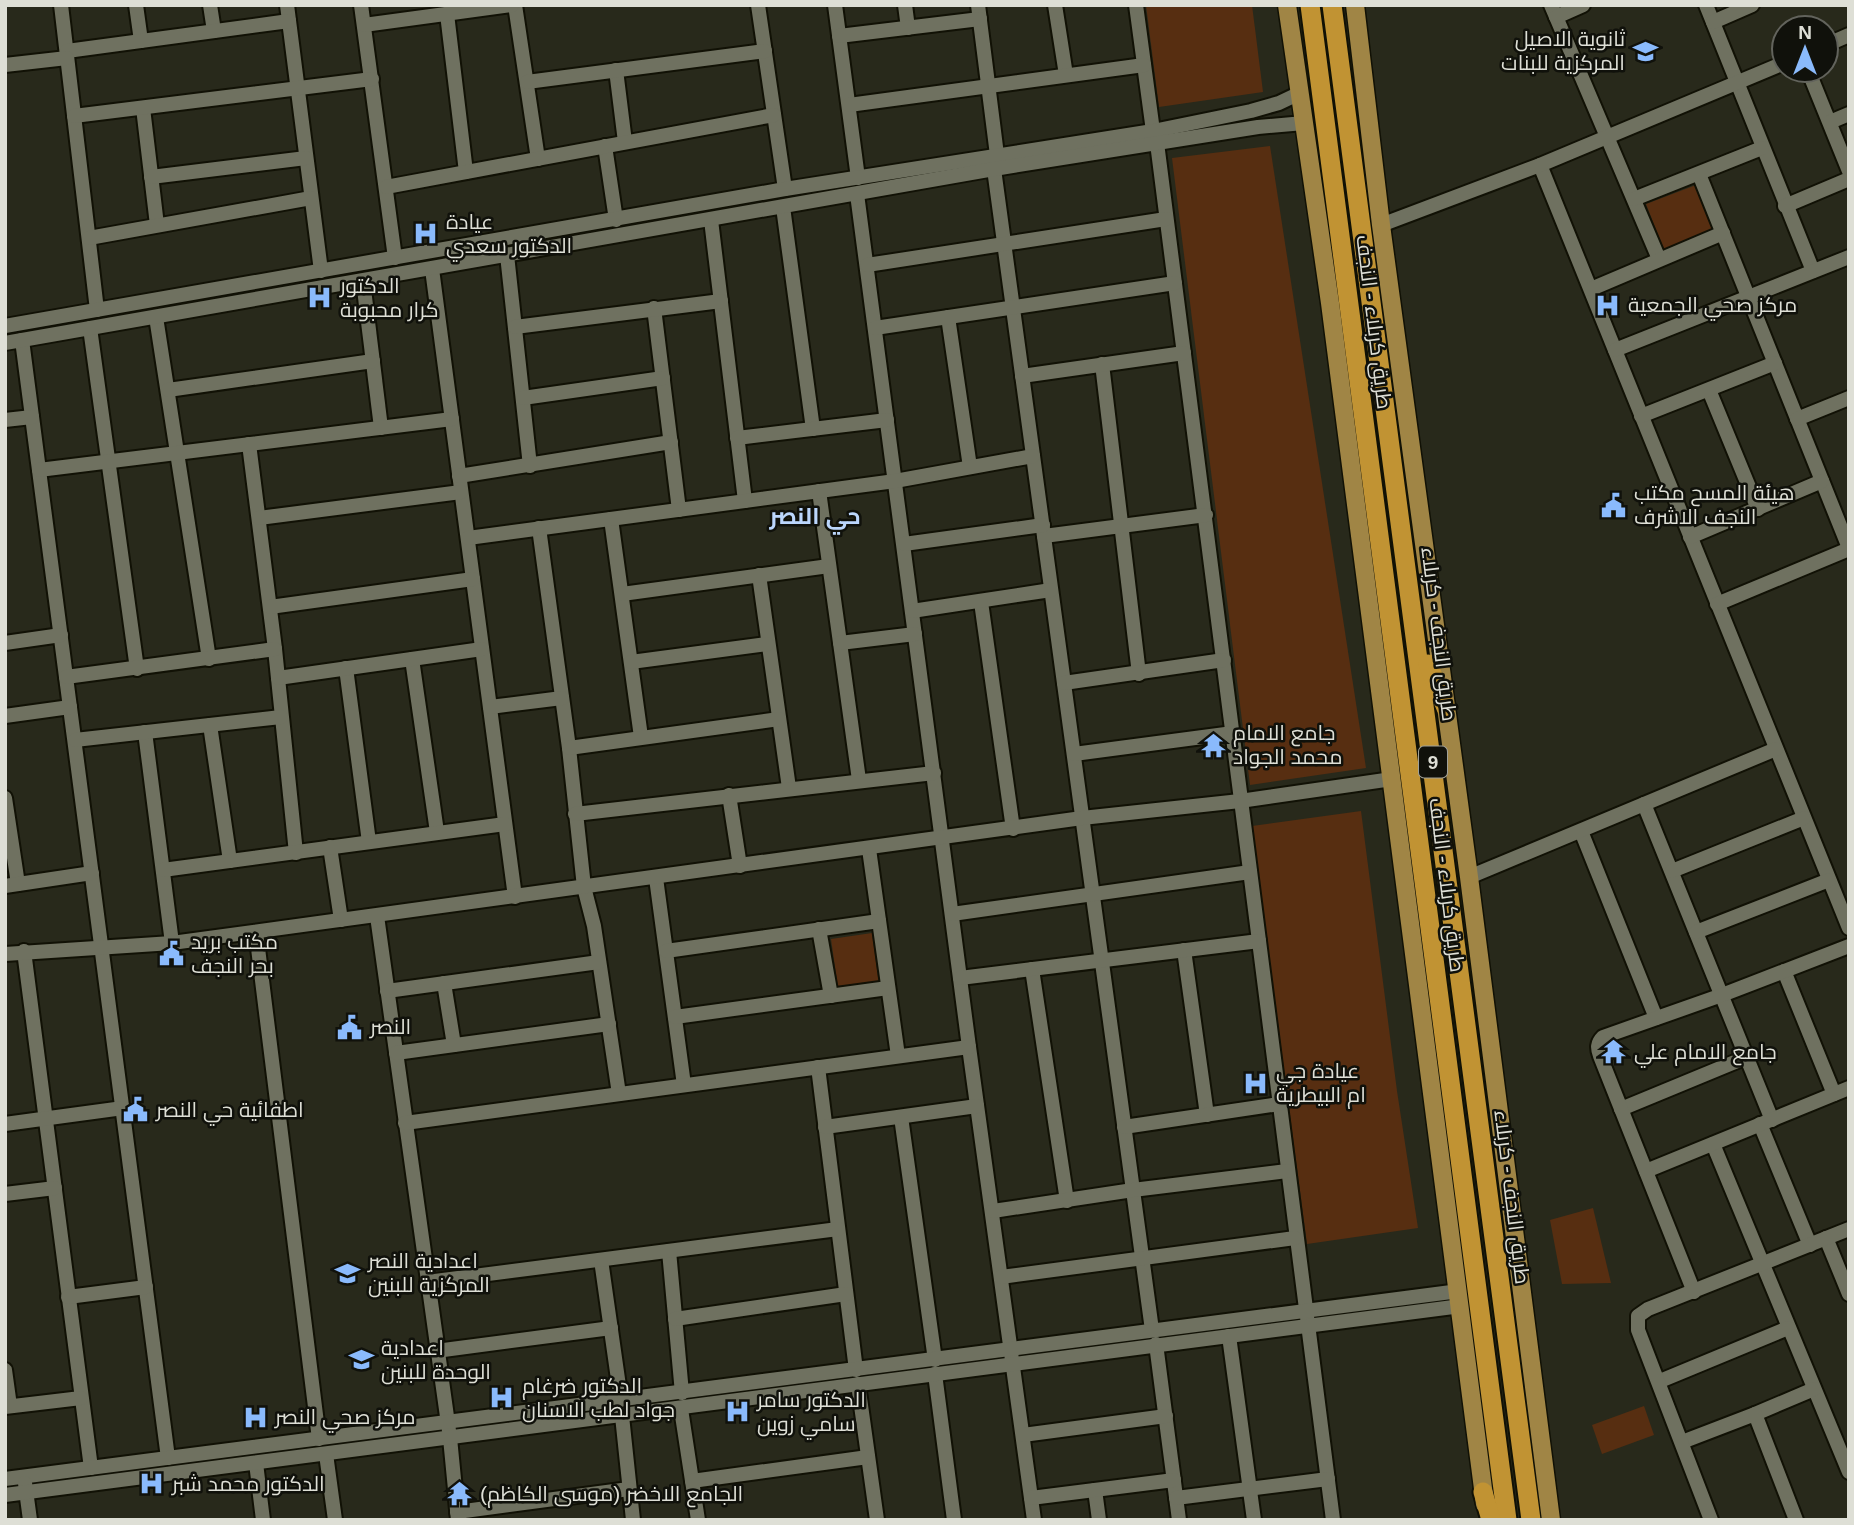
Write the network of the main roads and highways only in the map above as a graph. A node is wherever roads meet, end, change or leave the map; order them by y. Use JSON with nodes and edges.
{"nodes":[{"id":1,"x":1287,"y":5,"type":"edge"},
{"id":2,"x":1310,"y":5,"type":"edge"},
{"id":3,"x":1332,"y":5,"type":"edge"},
{"id":4,"x":1342,"y":5,"type":"edge"},
{"id":5,"x":1356,"y":5,"type":"edge"},
{"id":6,"x":1340,"y":59,"type":"junction"},
{"id":7,"x":1417,"y":637,"type":"junction"},
{"id":8,"x":1446,"y":708,"type":"junction"},
{"id":9,"x":1483,"y":1492,"type":"joint"},
{"id":10,"x":1489,"y":1520,"type":"edge"},
{"id":11,"x":1507,"y":1520,"type":"edge"},
{"id":12,"x":1531,"y":1520,"type":"edge"},
{"id":13,"x":1551,"y":1520,"type":"edge"}],
"edges":[{"from":1,"to":9,"type":"main road"},
{"from":2,"to":11,"type":"highway","name":"طريق کربلاء - النجف","number":"9"},
{"from":3,"to":6,"type":"highway","name":"طريق النجف - کربلاء","number":"9"},
{"from":4,"to":6,"type":"highway"},
{"from":5,"to":8,"type":"main road"},
{"from":6,"to":7,"type":"highway","name":"طريق النجف - کربلاء","number":"9"},
{"from":7,"to":8,"type":"highway"},
{"from":7,"to":12,"type":"highway","name":"طريق النجف - کربلاء","number":"9"},
{"from":8,"to":13,"type":"main road"},
{"from":9,"to":10,"type":"highway"}]}
